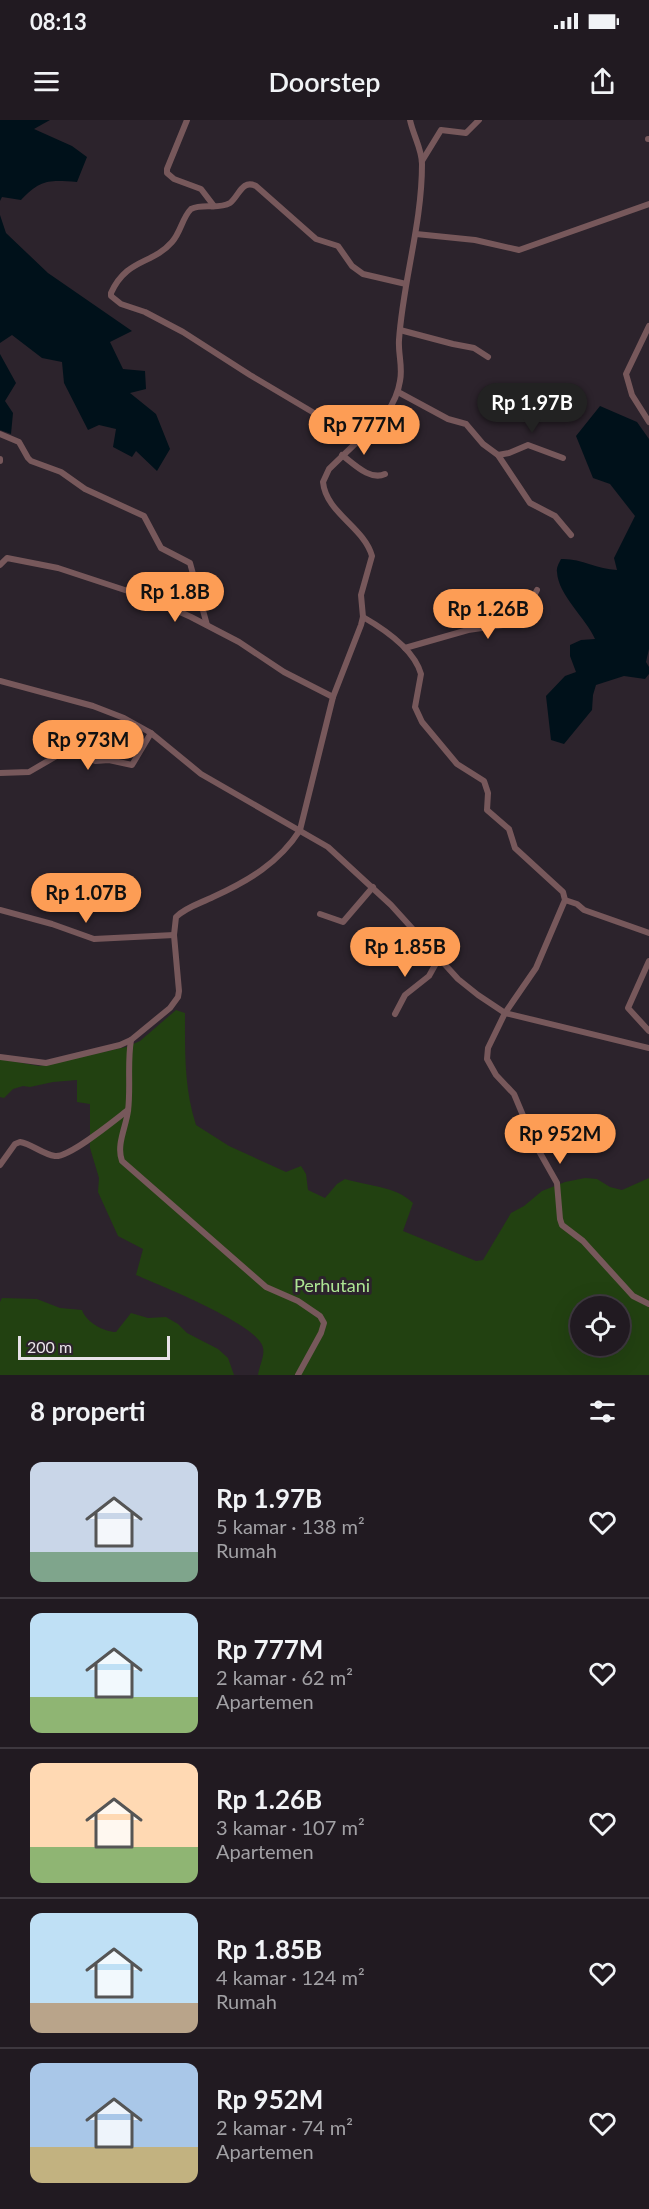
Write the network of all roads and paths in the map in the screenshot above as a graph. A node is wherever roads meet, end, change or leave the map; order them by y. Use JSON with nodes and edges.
{"nodes":[{"id":1,"x":187,"y":120,"type":"edge"},
{"id":2,"x":411,"y":120,"type":"edge"},
{"id":3,"x":479,"y":120,"type":"edge"},
{"id":4,"x":422,"y":162,"type":"junction"},
{"id":5,"x":649,"y":204,"type":"edge"},
{"id":6,"x":214,"y":206,"type":"junction"},
{"id":7,"x":416,"y":234,"type":"junction"},
{"id":8,"x":406,"y":284,"type":"junction"},
{"id":9,"x":649,"y":326,"type":"edge"},
{"id":10,"x":400,"y":330,"type":"junction"},
{"id":11,"x":488,"y":357,"type":"dead end"},
{"id":12,"x":398,"y":392,"type":"junction"},
{"id":13,"x":649,"y":422,"type":"edge"},
{"id":14,"x":0,"y":434,"type":"edge"},
{"id":15,"x":358,"y":439,"type":"junction"},
{"id":16,"x":342,"y":455,"type":"junction"},
{"id":17,"x":498,"y":455,"type":"junction"},
{"id":18,"x":563,"y":458,"type":"dead end"},
{"id":19,"x":385,"y":474,"type":"dead end"},
{"id":20,"x":571,"y":535,"type":"dead end"},
{"id":21,"x":0,"y":565,"type":"edge"},
{"id":22,"x":537,"y":590,"type":"dead end"},
{"id":23,"x":363,"y":617,"type":"junction"},
{"id":24,"x":207,"y":625,"type":"junction"},
{"id":25,"x":405,"y":648,"type":"junction"},
{"id":26,"x":0,"y":681,"type":"edge"},
{"id":27,"x":333,"y":697,"type":"junction"},
{"id":28,"x":151,"y":733,"type":"junction"},
{"id":29,"x":0,"y":773,"type":"edge"},
{"id":30,"x":300,"y":830,"type":"junction"},
{"id":31,"x":373,"y":887,"type":"junction"},
{"id":32,"x":565,"y":900,"type":"junction"},
{"id":33,"x":0,"y":910,"type":"edge"},
{"id":34,"x":320,"y":914,"type":"dead end"},
{"id":35,"x":649,"y":933,"type":"edge"},
{"id":36,"x":174,"y":935,"type":"junction"},
{"id":37,"x":439,"y":958,"type":"junction"},
{"id":38,"x":649,"y":962,"type":"edge"},
{"id":39,"x":505,"y":1013,"type":"junction"},
{"id":40,"x":395,"y":1014,"type":"dead end"},
{"id":41,"x":649,"y":1031,"type":"edge"},
{"id":42,"x":131,"y":1040,"type":"junction"},
{"id":43,"x":649,"y":1048,"type":"edge"},
{"id":44,"x":0,"y":1057,"type":"edge"},
{"id":45,"x":128,"y":1110,"type":"junction"},
{"id":46,"x":0,"y":1165,"type":"edge"},
{"id":47,"x":649,"y":1304,"type":"edge"},
{"id":48,"x":298,"y":1375,"type":"edge"}],
"edges":[{"from":1,"to":6,"type":"street"},
{"from":2,"to":4,"type":"street"},
{"from":3,"to":4,"type":"street"},
{"from":4,"to":7,"type":"street"},
{"from":5,"to":7,"type":"street"},
{"from":6,"to":8,"type":"street"},
{"from":6,"to":15,"type":"street"},
{"from":7,"to":8,"type":"street"},
{"from":8,"to":10,"type":"street"},
{"from":9,"to":13,"type":"street"},
{"from":10,"to":11,"type":"street"},
{"from":10,"to":12,"type":"street"},
{"from":12,"to":15,"type":"street"},
{"from":12,"to":17,"type":"street"},
{"from":14,"to":24,"type":"street"},
{"from":15,"to":16,"type":"street"},
{"from":16,"to":19,"type":"street"},
{"from":16,"to":23,"type":"street"},
{"from":17,"to":18,"type":"street"},
{"from":17,"to":20,"type":"street"},
{"from":21,"to":24,"type":"street"},
{"from":22,"to":25,"type":"street"},
{"from":23,"to":25,"type":"street"},
{"from":23,"to":27,"type":"street"},
{"from":24,"to":27,"type":"street"},
{"from":25,"to":32,"type":"street"},
{"from":26,"to":28,"type":"street"},
{"from":27,"to":30,"type":"street"},
{"from":28,"to":29,"type":"street"},
{"from":28,"to":30,"type":"street"},
{"from":30,"to":31,"type":"street"},
{"from":30,"to":36,"type":"street"},
{"from":31,"to":34,"type":"street"},
{"from":31,"to":37,"type":"street"},
{"from":32,"to":35,"type":"street"},
{"from":32,"to":39,"type":"street"},
{"from":33,"to":36,"type":"street"},
{"from":36,"to":42,"type":"street"},
{"from":37,"to":39,"type":"street"},
{"from":37,"to":40,"type":"street"},
{"from":38,"to":41,"type":"street"},
{"from":39,"to":43,"type":"street"},
{"from":39,"to":47,"type":"street"},
{"from":42,"to":44,"type":"street"},
{"from":42,"to":45,"type":"street"},
{"from":45,"to":46,"type":"street"},
{"from":45,"to":48,"type":"street"}]}
